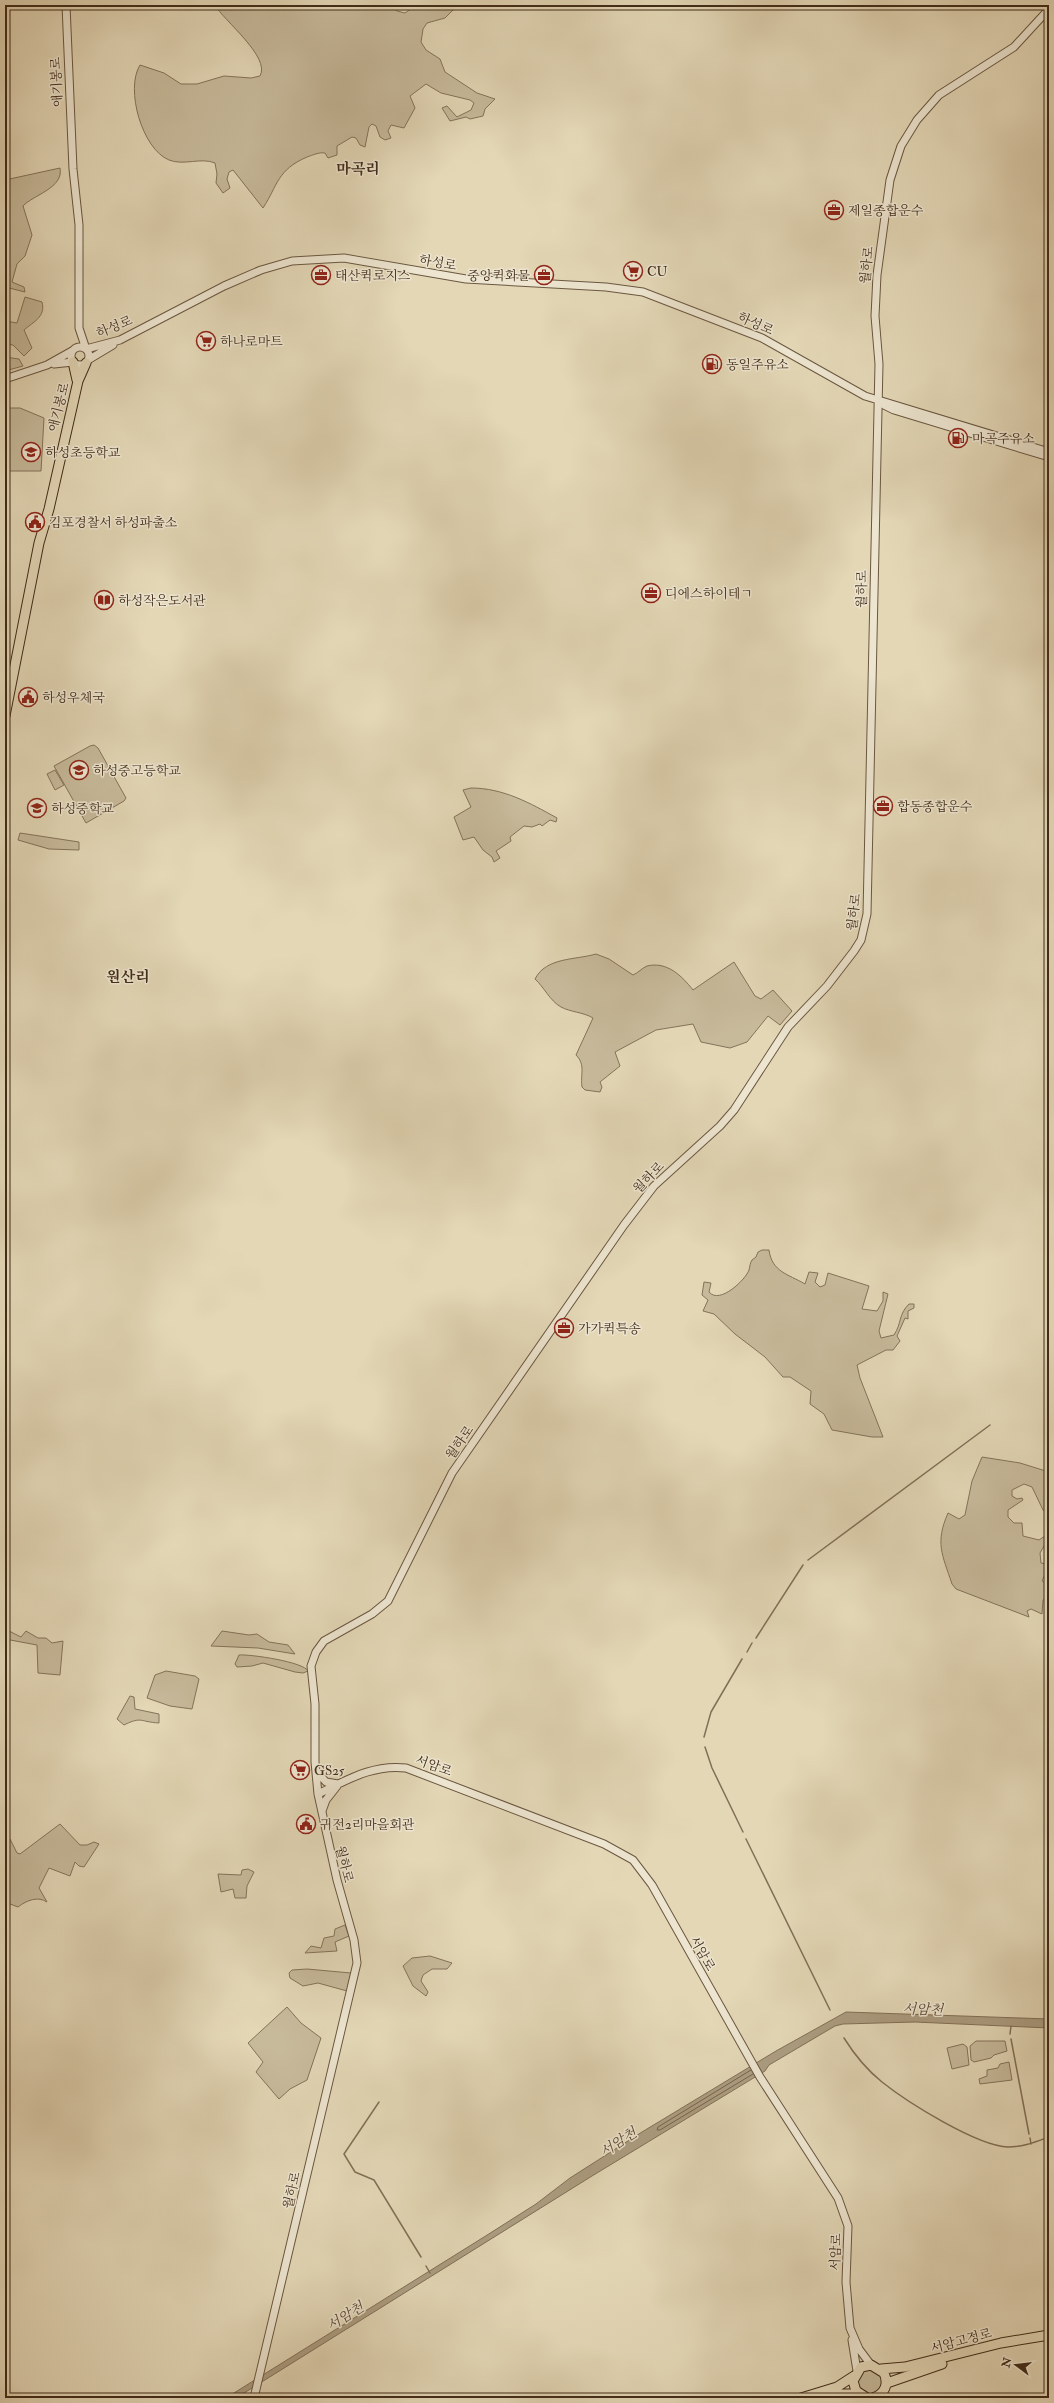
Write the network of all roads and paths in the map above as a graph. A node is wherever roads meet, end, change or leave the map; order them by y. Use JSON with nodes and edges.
{"nodes":[{"id":1,"x":66,"y":5,"type":"edge"},
{"id":2,"x":1049,"y":10,"type":"edge"},
{"id":3,"x":79,"y":328,"type":"junction"},
{"id":4,"x":120,"y":340,"type":"junction"},
{"id":5,"x":86,"y":349,"type":"junction"},
{"id":6,"x":73,"y":350,"type":"junction"},
{"id":7,"x":74,"y":362,"type":"junction"},
{"id":8,"x":87,"y":362,"type":"junction"},
{"id":9,"x":47,"y":365,"type":"junction"},
{"id":10,"x":5,"y":379,"type":"edge"},
{"id":11,"x":78,"y":381,"type":"junction"},
{"id":12,"x":877,"y":401,"type":"junction"},
{"id":13,"x":1049,"y":452,"type":"edge"},
{"id":14,"x":1049,"y":457,"type":"edge"},
{"id":15,"x":5,"y":716,"type":"edge"},
{"id":16,"x":316,"y":1770,"type":"junction"},
{"id":17,"x":339,"y":1784,"type":"junction"},
{"id":18,"x":318,"y":1794,"type":"junction"},
{"id":19,"x":321,"y":1814,"type":"junction"},
{"id":20,"x":850,"y":2328,"type":"junction"},
{"id":21,"x":1049,"y":2335,"type":"edge"},
{"id":22,"x":1049,"y":2341,"type":"edge"},
{"id":23,"x":871,"y":2365,"type":"junction"},
{"id":24,"x":881,"y":2369,"type":"junction"},
{"id":25,"x":856,"y":2373,"type":"junction"},
{"id":26,"x":887,"y":2383,"type":"junction"},
{"id":27,"x":883,"y":2395,"type":"edge"},
{"id":28,"x":863,"y":2396,"type":"edge"},
{"id":29,"x":254,"y":2397,"type":"edge"},
{"id":30,"x":801,"y":2398,"type":"edge"},
{"id":31,"x":822,"y":2398,"type":"edge"},
{"id":32,"x":873,"y":2398,"type":"edge"}],
"edges":[{"from":1,"to":3,"type":"street","name":"애기봉로"},
{"from":2,"to":12,"type":"street","name":"월하로"},
{"from":3,"to":5,"type":"street","name":"애기봉로"},
{"from":3,"to":6,"type":"street"},
{"from":4,"to":5,"type":"street","name":"하성로"},
{"from":4,"to":8,"type":"street"},
{"from":4,"to":12,"type":"street","name":"하성로"},
{"from":5,"to":6,"type":"street"},
{"from":5,"to":8,"type":"street"},
{"from":6,"to":7,"type":"street"},
{"from":6,"to":9,"type":"street"},
{"from":7,"to":8,"type":"street"},
{"from":7,"to":9,"type":"street"},
{"from":7,"to":11,"type":"main road"},
{"from":8,"to":11,"type":"main road","name":"애기봉로"},
{"from":9,"to":10,"type":"street"},
{"from":11,"to":15,"type":"main road","name":"애기봉로"},
{"from":12,"to":13,"type":"street","name":"하성로"},
{"from":12,"to":14,"type":"street","name":"하성로"},
{"from":12,"to":16,"type":"street","name":"월하로"},
{"from":16,"to":17,"type":"street"},
{"from":16,"to":18,"type":"street","name":"월하로"},
{"from":17,"to":18,"type":"street","name":"서암로"},
{"from":17,"to":19,"type":"street"},
{"from":17,"to":20,"type":"street","name":"서암로"},
{"from":18,"to":19,"type":"street","name":"월하로"},
{"from":19,"to":29,"type":"street","name":"월하로"},
{"from":20,"to":23,"type":"street","name":"서암로"},
{"from":20,"to":25,"type":"street"},
{"from":21,"to":24,"type":"main road","name":"서암고정로"},
{"from":22,"to":26,"type":"main road","name":"서암고정로"},
{"from":23,"to":24,"type":"main road"},
{"from":23,"to":25,"type":"main road"},
{"from":24,"to":26,"type":"main road"},
{"from":25,"to":28,"type":"main road"},
{"from":25,"to":30,"type":"main road"},
{"from":26,"to":27,"type":"main road"},
{"from":27,"to":32,"type":"main road"},
{"from":28,"to":31,"type":"main road"}]}
